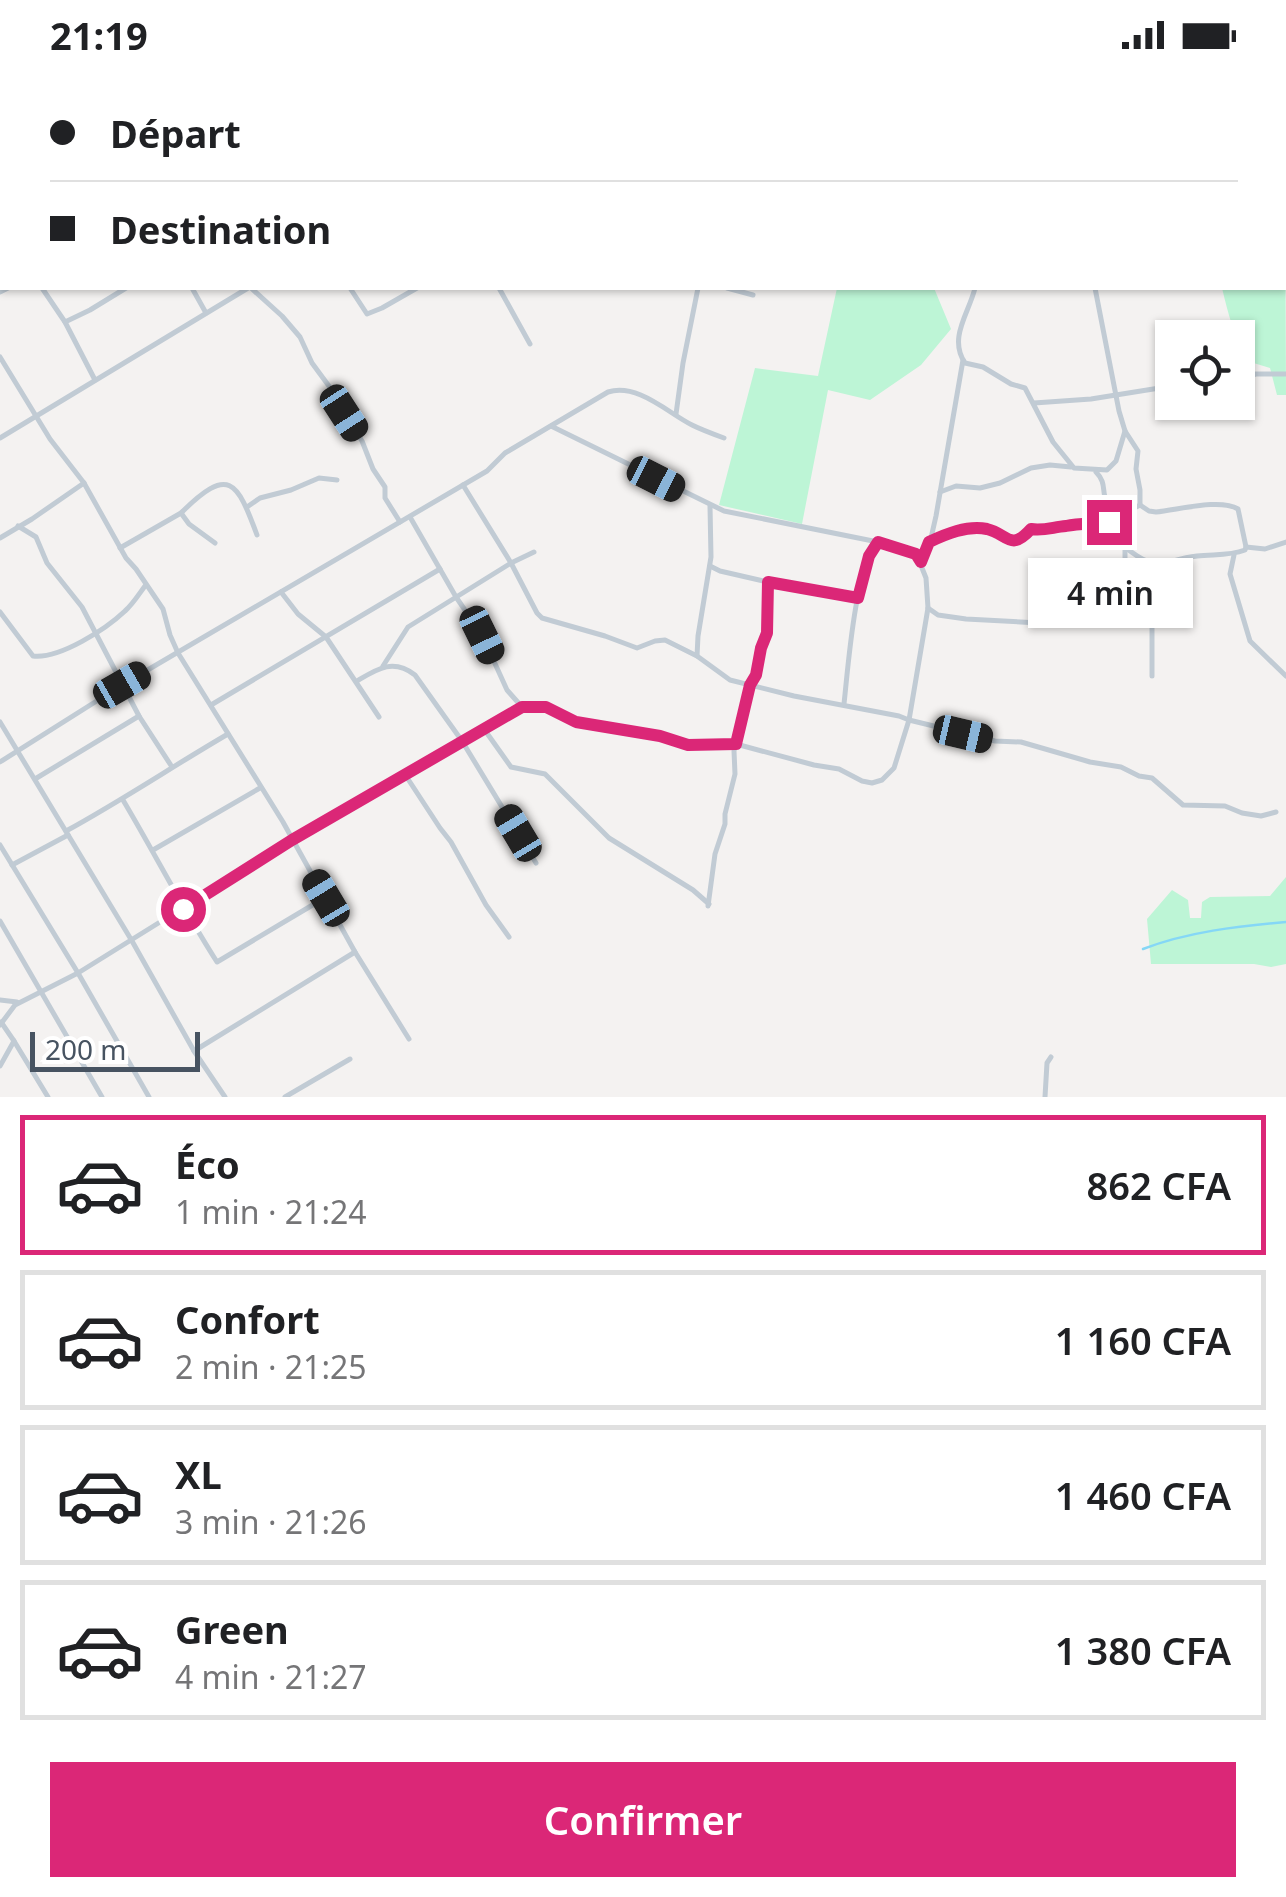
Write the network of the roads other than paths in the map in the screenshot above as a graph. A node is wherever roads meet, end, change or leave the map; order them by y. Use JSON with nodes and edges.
{"nodes":[{"id":1,"x":43,"y":290,"type":"edge"},
{"id":2,"x":123,"y":290,"type":"edge"},
{"id":3,"x":193,"y":290,"type":"edge"},
{"id":4,"x":245,"y":290,"type":"edge"},
{"id":5,"x":251,"y":290,"type":"edge"},
{"id":6,"x":351,"y":290,"type":"edge"},
{"id":7,"x":414,"y":290,"type":"edge"},
{"id":8,"x":501,"y":290,"type":"edge"},
{"id":9,"x":698,"y":290,"type":"edge"},
{"id":10,"x":734,"y":290,"type":"edge"},
{"id":11,"x":974,"y":290,"type":"edge"},
{"id":12,"x":1096,"y":290,"type":"edge"},
{"id":13,"x":753,"y":295,"type":"dead end"},
{"id":14,"x":206,"y":312,"type":"junction"},
{"id":15,"x":65,"y":322,"type":"junction"},
{"id":16,"x":530,"y":344,"type":"dead end"},
{"id":17,"x":0,"y":358,"type":"edge"},
{"id":18,"x":963,"y":360,"type":"junction"},
{"id":19,"x":1255,"y":374,"type":"edge"},
{"id":20,"x":1286,"y":374,"type":"edge"},
{"id":21,"x":95,"y":380,"type":"junction"},
{"id":22,"x":1155,"y":389,"type":"edge"},
{"id":23,"x":1116,"y":395,"type":"junction"},
{"id":24,"x":1034,"y":403,"type":"junction"},
{"id":25,"x":676,"y":414,"type":"junction"},
{"id":26,"x":36,"y":416,"type":"junction"},
{"id":27,"x":552,"y":426,"type":"junction"},
{"id":28,"x":1125,"y":431,"type":"junction"},
{"id":29,"x":0,"y":438,"type":"edge"},
{"id":30,"x":724,"y":438,"type":"dead end"},
{"id":31,"x":1074,"y":468,"type":"junction"},
{"id":32,"x":1093,"y":470,"type":"junction"},
{"id":33,"x":337,"y":480,"type":"dead end"},
{"id":34,"x":84,"y":482,"type":"junction"},
{"id":35,"x":462,"y":485,"type":"junction"},
{"id":36,"x":940,"y":492,"type":"junction"},
{"id":37,"x":1140,"y":504,"type":"junction"},
{"id":38,"x":710,"y":506,"type":"junction"},
{"id":39,"x":246,"y":507,"type":"junction"},
{"id":40,"x":1120,"y":512,"type":"junction"},
{"id":41,"x":181,"y":513,"type":"junction"},
{"id":42,"x":410,"y":516,"type":"junction"},
{"id":43,"x":400,"y":522,"type":"junction"},
{"id":44,"x":1109,"y":522,"type":"junction"},
{"id":45,"x":18,"y":526,"type":"junction"},
{"id":46,"x":257,"y":535,"type":"dead end"},
{"id":47,"x":0,"y":538,"type":"edge"},
{"id":48,"x":215,"y":542,"type":"dead end"},
{"id":49,"x":878,"y":542,"type":"junction"},
{"id":50,"x":929,"y":542,"type":"junction"},
{"id":51,"x":1286,"y":542,"type":"edge"},
{"id":52,"x":1246,"y":547,"type":"junction"},
{"id":53,"x":120,"y":548,"type":"junction"},
{"id":54,"x":1125,"y":548,"type":"junction"},
{"id":55,"x":534,"y":552,"type":"dead end"},
{"id":56,"x":1234,"y":555,"type":"junction"},
{"id":57,"x":921,"y":562,"type":"junction"},
{"id":58,"x":511,"y":563,"type":"junction"},
{"id":59,"x":710,"y":566,"type":"junction"},
{"id":60,"x":440,"y":569,"type":"junction"},
{"id":61,"x":768,"y":582,"type":"junction"},
{"id":62,"x":146,"y":585,"type":"junction"},
{"id":63,"x":1181,"y":585,"type":"dead end"},
{"id":64,"x":280,"y":592,"type":"junction"},
{"id":65,"x":456,"y":598,"type":"junction"},
{"id":66,"x":858,"y":598,"type":"junction"},
{"id":67,"x":1125,"y":602,"type":"junction"},
{"id":68,"x":1152,"y":606,"type":"junction"},
{"id":69,"x":928,"y":608,"type":"junction"},
{"id":70,"x":0,"y":612,"type":"edge"},
{"id":71,"x":96,"y":633,"type":"junction"},
{"id":72,"x":326,"y":637,"type":"junction"},
{"id":73,"x":178,"y":653,"type":"junction"},
{"id":74,"x":697,"y":656,"type":"junction"},
{"id":75,"x":383,"y":666,"type":"junction"},
{"id":76,"x":1152,"y":676,"type":"dead end"},
{"id":77,"x":1286,"y":676,"type":"edge"},
{"id":78,"x":356,"y":681,"type":"junction"},
{"id":79,"x":122,"y":685,"type":"junction"},
{"id":80,"x":750,"y":685,"type":"junction"},
{"id":81,"x":844,"y":704,"type":"junction"},
{"id":82,"x":210,"y":705,"type":"junction"},
{"id":83,"x":522,"y":707,"type":"junction"},
{"id":84,"x":139,"y":716,"type":"junction"},
{"id":85,"x":379,"y":717,"type":"dead end"},
{"id":86,"x":909,"y":720,"type":"junction"},
{"id":87,"x":0,"y":722,"type":"edge"},
{"id":88,"x":484,"y":728,"type":"junction"},
{"id":89,"x":228,"y":734,"type":"junction"},
{"id":90,"x":462,"y":742,"type":"junction"},
{"id":91,"x":736,"y":744,"type":"junction"},
{"id":92,"x":17,"y":752,"type":"junction"},
{"id":93,"x":0,"y":762,"type":"edge"},
{"id":94,"x":172,"y":767,"type":"junction"},
{"id":95,"x":405,"y":775,"type":"junction"},
{"id":96,"x":35,"y":778,"type":"junction"},
{"id":97,"x":260,"y":788,"type":"junction"},
{"id":98,"x":122,"y":800,"type":"junction"},
{"id":99,"x":1276,"y":812,"type":"dead end"},
{"id":100,"x":67,"y":833,"type":"junction"},
{"id":101,"x":292,"y":840,"type":"junction"},
{"id":102,"x":0,"y":844,"type":"edge"},
{"id":103,"x":153,"y":850,"type":"junction"},
{"id":104,"x":536,"y":864,"type":"dead end"},
{"id":105,"x":12,"y":865,"type":"junction"},
{"id":106,"x":326,"y":898,"type":"junction"},
{"id":107,"x":183,"y":909,"type":"junction"},
{"id":108,"x":0,"y":921,"type":"edge"},
{"id":109,"x":509,"y":937,"type":"dead end"},
{"id":110,"x":132,"y":941,"type":"junction"},
{"id":111,"x":355,"y":952,"type":"junction"},
{"id":112,"x":78,"y":973,"type":"junction"},
{"id":113,"x":42,"y":991,"type":"junction"},
{"id":114,"x":0,"y":1000,"type":"edge"},
{"id":115,"x":20,"y":1003,"type":"junction"},
{"id":116,"x":1,"y":1023,"type":"edge"},
{"id":117,"x":409,"y":1040,"type":"dead end"},
{"id":118,"x":14,"y":1042,"type":"junction"},
{"id":119,"x":194,"y":1051,"type":"junction"},
{"id":120,"x":1050,"y":1057,"type":"dead end"},
{"id":121,"x":350,"y":1059,"type":"dead end"},
{"id":122,"x":0,"y":1066,"type":"edge"},
{"id":123,"x":48,"y":1097,"type":"edge"},
{"id":124,"x":102,"y":1097,"type":"edge"},
{"id":125,"x":149,"y":1097,"type":"edge"},
{"id":126,"x":224,"y":1097,"type":"edge"},
{"id":127,"x":285,"y":1097,"type":"edge"},
{"id":128,"x":1045,"y":1097,"type":"edge"}],
"edges":[{"from":1,"to":15,"type":"street"},
{"from":2,"to":15,"type":"street"},
{"from":3,"to":14,"type":"street"},
{"from":4,"to":14,"type":"street"},
{"from":5,"to":43,"type":"street"},
{"from":6,"to":7,"type":"street"},
{"from":8,"to":16,"type":"street"},
{"from":9,"to":25,"type":"street"},
{"from":10,"to":13,"type":"street"},
{"from":11,"to":18,"type":"street"},
{"from":12,"to":23,"type":"street"},
{"from":14,"to":21,"type":"street"},
{"from":15,"to":21,"type":"street"},
{"from":17,"to":26,"type":"street"},
{"from":18,"to":24,"type":"street"},
{"from":18,"to":36,"type":"street"},
{"from":19,"to":20,"type":"street"},
{"from":21,"to":26,"type":"street"},
{"from":22,"to":23,"type":"street"},
{"from":23,"to":24,"type":"street"},
{"from":23,"to":28,"type":"street"},
{"from":24,"to":31,"type":"street"},
{"from":25,"to":27,"type":"street"},
{"from":25,"to":30,"type":"street"},
{"from":26,"to":29,"type":"street"},
{"from":26,"to":34,"type":"street"},
{"from":27,"to":35,"type":"street"},
{"from":27,"to":38,"type":"street"},
{"from":28,"to":32,"type":"street"},
{"from":28,"to":37,"type":"street"},
{"from":31,"to":32,"type":"street"},
{"from":31,"to":36,"type":"street"},
{"from":32,"to":40,"type":"street"},
{"from":33,"to":39,"type":"street"},
{"from":34,"to":45,"type":"street"},
{"from":34,"to":53,"type":"street"},
{"from":35,"to":42,"type":"street"},
{"from":35,"to":58,"type":"street"},
{"from":36,"to":50,"type":"street"},
{"from":37,"to":40,"type":"street"},
{"from":37,"to":52,"type":"street"},
{"from":38,"to":49,"type":"street"},
{"from":38,"to":59,"type":"street"},
{"from":39,"to":41,"type":"street"},
{"from":39,"to":46,"type":"street"},
{"from":40,"to":44,"type":"street"},
{"from":41,"to":48,"type":"street"},
{"from":41,"to":53,"type":"street"},
{"from":42,"to":43,"type":"street"},
{"from":42,"to":60,"type":"street"},
{"from":43,"to":64,"type":"street"},
{"from":44,"to":50,"type":"street"},
{"from":44,"to":54,"type":"street"},
{"from":45,"to":47,"type":"street"},
{"from":45,"to":71,"type":"street"},
{"from":49,"to":57,"type":"street"},
{"from":49,"to":66,"type":"street"},
{"from":50,"to":57,"type":"street"},
{"from":51,"to":52,"type":"street"},
{"from":52,"to":56,"type":"street"},
{"from":53,"to":62,"type":"street"},
{"from":54,"to":56,"type":"street"},
{"from":54,"to":67,"type":"street"},
{"from":55,"to":58,"type":"street"},
{"from":56,"to":77,"type":"street"},
{"from":57,"to":69,"type":"street"},
{"from":58,"to":65,"type":"street"},
{"from":58,"to":74,"type":"street"},
{"from":59,"to":61,"type":"street"},
{"from":59,"to":74,"type":"street"},
{"from":60,"to":65,"type":"street"},
{"from":60,"to":72,"type":"street"},
{"from":61,"to":66,"type":"street"},
{"from":61,"to":80,"type":"street"},
{"from":62,"to":71,"type":"street"},
{"from":62,"to":73,"type":"street"},
{"from":63,"to":68,"type":"street"},
{"from":64,"to":72,"type":"street"},
{"from":64,"to":73,"type":"street"},
{"from":65,"to":75,"type":"street"},
{"from":65,"to":83,"type":"street"},
{"from":66,"to":81,"type":"street"},
{"from":67,"to":68,"type":"street"},
{"from":67,"to":69,"type":"street"},
{"from":68,"to":76,"type":"street"},
{"from":69,"to":86,"type":"street"},
{"from":70,"to":71,"type":"street"},
{"from":71,"to":79,"type":"street"},
{"from":72,"to":78,"type":"street"},
{"from":72,"to":82,"type":"street"},
{"from":73,"to":79,"type":"street"},
{"from":73,"to":82,"type":"street"},
{"from":74,"to":80,"type":"street"},
{"from":75,"to":78,"type":"street"},
{"from":75,"to":90,"type":"street"},
{"from":78,"to":85,"type":"street"},
{"from":79,"to":84,"type":"street"},
{"from":79,"to":92,"type":"street"},
{"from":80,"to":81,"type":"street"},
{"from":80,"to":91,"type":"street"},
{"from":81,"to":86,"type":"street"},
{"from":82,"to":89,"type":"street"},
{"from":83,"to":88,"type":"street"},
{"from":83,"to":91,"type":"street"},
{"from":84,"to":94,"type":"street"},
{"from":84,"to":96,"type":"street"},
{"from":86,"to":91,"type":"street"},
{"from":86,"to":99,"type":"street"},
{"from":87,"to":92,"type":"street"},
{"from":88,"to":90,"type":"street"},
{"from":88,"to":91,"type":"street"},
{"from":89,"to":94,"type":"street"},
{"from":89,"to":97,"type":"street"},
{"from":90,"to":95,"type":"street"},
{"from":90,"to":104,"type":"street"},
{"from":92,"to":93,"type":"street"},
{"from":92,"to":96,"type":"street"},
{"from":94,"to":98,"type":"street"},
{"from":95,"to":101,"type":"street"},
{"from":95,"to":109,"type":"street"},
{"from":96,"to":100,"type":"street"},
{"from":97,"to":101,"type":"street"},
{"from":97,"to":103,"type":"street"},
{"from":98,"to":100,"type":"street"},
{"from":98,"to":103,"type":"street"},
{"from":100,"to":105,"type":"street"},
{"from":100,"to":110,"type":"street"},
{"from":101,"to":106,"type":"street"},
{"from":101,"to":107,"type":"street"},
{"from":102,"to":105,"type":"street"},
{"from":103,"to":107,"type":"street"},
{"from":105,"to":112,"type":"street"},
{"from":106,"to":107,"type":"street"},
{"from":106,"to":111,"type":"street"},
{"from":107,"to":110,"type":"street"},
{"from":108,"to":113,"type":"street"},
{"from":110,"to":112,"type":"street"},
{"from":110,"to":119,"type":"street"},
{"from":111,"to":117,"type":"street"},
{"from":111,"to":119,"type":"street"},
{"from":112,"to":113,"type":"street"},
{"from":112,"to":125,"type":"street"},
{"from":113,"to":115,"type":"street"},
{"from":113,"to":124,"type":"street"},
{"from":114,"to":115,"type":"street"},
{"from":115,"to":116,"type":"street"},
{"from":116,"to":118,"type":"street"},
{"from":118,"to":122,"type":"street"},
{"from":118,"to":123,"type":"street"},
{"from":119,"to":126,"type":"street"},
{"from":120,"to":128,"type":"street"},
{"from":121,"to":127,"type":"street"}]}
